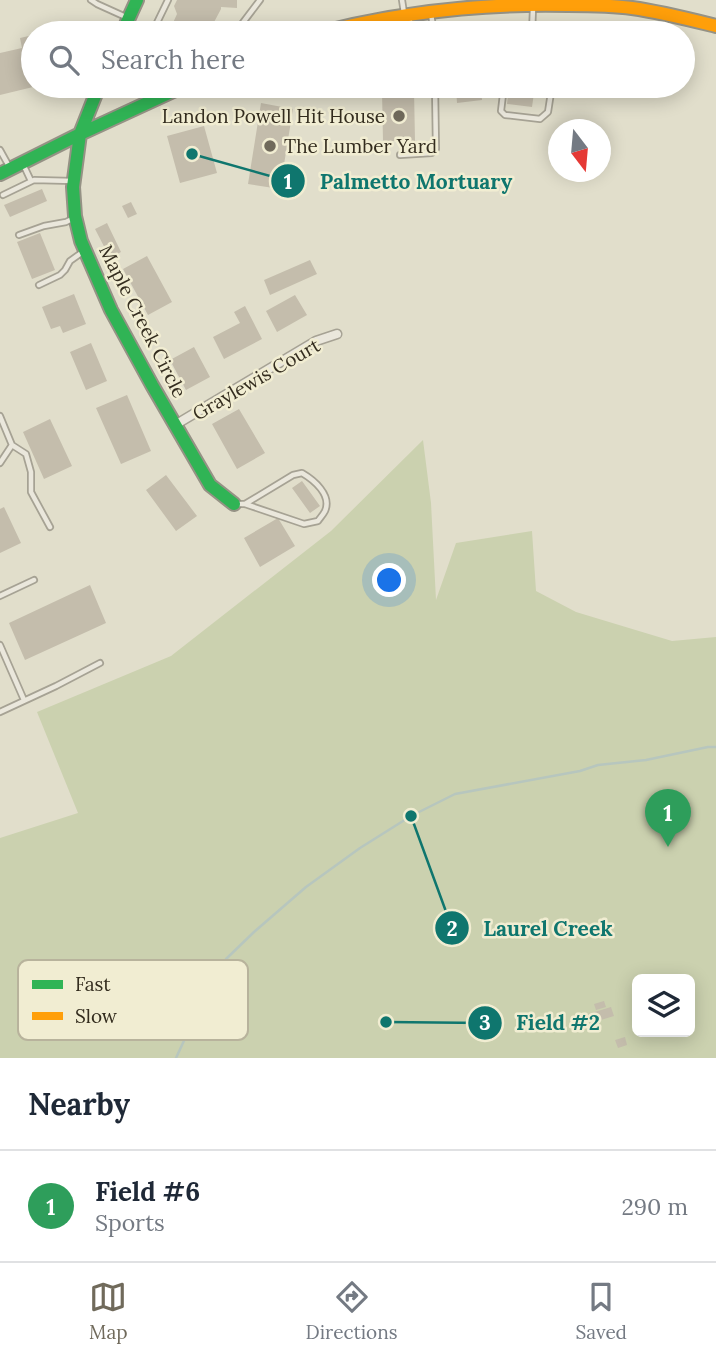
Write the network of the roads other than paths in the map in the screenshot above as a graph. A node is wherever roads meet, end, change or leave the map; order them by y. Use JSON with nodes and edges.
{"nodes":[{"id":1,"x":91,"y":0,"type":"edge"},
{"id":2,"x":137,"y":0,"type":"edge"},
{"id":3,"x":168,"y":0,"type":"edge"},
{"id":4,"x":260,"y":0,"type":"edge"},
{"id":5,"x":402,"y":0,"type":"edge"},
{"id":6,"x":620,"y":3,"type":"edge"},
{"id":7,"x":533,"y":4,"type":"junction"},
{"id":8,"x":431,"y":10,"type":"junction"},
{"id":9,"x":407,"y":14,"type":"junction"},
{"id":10,"x":128,"y":18,"type":"junction"},
{"id":11,"x":127,"y":21,"type":"edge"},
{"id":12,"x":157,"y":21,"type":"edge"},
{"id":13,"x":244,"y":21,"type":"edge"},
{"id":14,"x":386,"y":21,"type":"edge"},
{"id":15,"x":408,"y":21,"type":"edge"},
{"id":16,"x":432,"y":21,"type":"edge"},
{"id":17,"x":532,"y":21,"type":"edge"},
{"id":18,"x":716,"y":26,"type":"edge"},
{"id":19,"x":94,"y":98,"type":"edge"},
{"id":20,"x":158,"y":98,"type":"edge"},
{"id":21,"x":435,"y":98,"type":"edge"},
{"id":22,"x":503,"y":98,"type":"edge"},
{"id":23,"x":550,"y":98,"type":"edge"},
{"id":24,"x":80,"y":134,"type":"junction"},
{"id":25,"x":0,"y":150,"type":"edge"},
{"id":26,"x":400,"y":155,"type":"dead end"},
{"id":27,"x":11,"y":168,"type":"edge"},
{"id":28,"x":31,"y":181,"type":"junction"},
{"id":29,"x":74,"y":181,"type":"junction"},
{"id":30,"x":3,"y":195,"type":"dead end"},
{"id":31,"x":75,"y":218,"type":"junction"},
{"id":32,"x":19,"y":235,"type":"dead end"},
{"id":33,"x":85,"y":251,"type":"junction"},
{"id":34,"x":39,"y":285,"type":"dead end"},
{"id":35,"x":337,"y":334,"type":"dead end"},
{"id":36,"x":0,"y":416,"type":"edge"},
{"id":37,"x":176,"y":425,"type":"junction"},
{"id":38,"x":12,"y":444,"type":"junction"},
{"id":39,"x":0,"y":463,"type":"edge"},
{"id":40,"x":240,"y":504,"type":"junction"},
{"id":41,"x":50,"y":527,"type":"dead end"},
{"id":42,"x":34,"y":580,"type":"dead end"},
{"id":43,"x":0,"y":596,"type":"edge"},
{"id":44,"x":0,"y":645,"type":"edge"},
{"id":45,"x":100,"y":663,"type":"dead end"},
{"id":46,"x":24,"y":701,"type":"junction"},
{"id":47,"x":0,"y":712,"type":"edge"}],
"edges":[{"from":1,"to":10,"type":"lane"},
{"from":2,"to":10,"type":"main road"},
{"from":3,"to":12,"type":"lane"},
{"from":4,"to":13,"type":"lane"},
{"from":5,"to":9,"type":"lane"},
{"from":6,"to":7,"type":"main road"},
{"from":6,"to":18,"type":"main road"},
{"from":7,"to":8,"type":"main road"},
{"from":7,"to":17,"type":"lane"},
{"from":8,"to":9,"type":"main road"},
{"from":8,"to":16,"type":"lane"},
{"from":9,"to":14,"type":"main road"},
{"from":9,"to":15,"type":"lane"},
{"from":10,"to":11,"type":"main road"},
{"from":19,"to":24,"type":"main road","name":"Maple Creek Circle"},
{"from":20,"to":24,"type":"main road"},
{"from":21,"to":26,"type":"lane"},
{"from":22,"to":23,"type":"lane"},
{"from":24,"to":27,"type":"main road"},
{"from":24,"to":29,"type":"main road","name":"Maple Creek Circle"},
{"from":25,"to":27,"type":"lane"},
{"from":27,"to":28,"type":"lane"},
{"from":28,"to":29,"type":"lane"},
{"from":28,"to":30,"type":"lane"},
{"from":29,"to":31,"type":"main road","name":"Maple Creek Circle"},
{"from":31,"to":32,"type":"lane"},
{"from":31,"to":33,"type":"main road","name":"Maple Creek Circle"},
{"from":33,"to":34,"type":"lane"},
{"from":33,"to":37,"type":"main road","name":"Maple Creek Circle"},
{"from":35,"to":37,"type":"street","name":"Graylewis Court"},
{"from":36,"to":38,"type":"lane"},
{"from":37,"to":40,"type":"main road","name":"Maple Creek Circle"},
{"from":38,"to":39,"type":"lane"},
{"from":38,"to":41,"type":"lane"},
{"from":40,"to":40,"type":"lane"},
{"from":42,"to":43,"type":"lane"},
{"from":44,"to":46,"type":"lane"},
{"from":45,"to":46,"type":"lane"},
{"from":46,"to":47,"type":"lane"}]}
